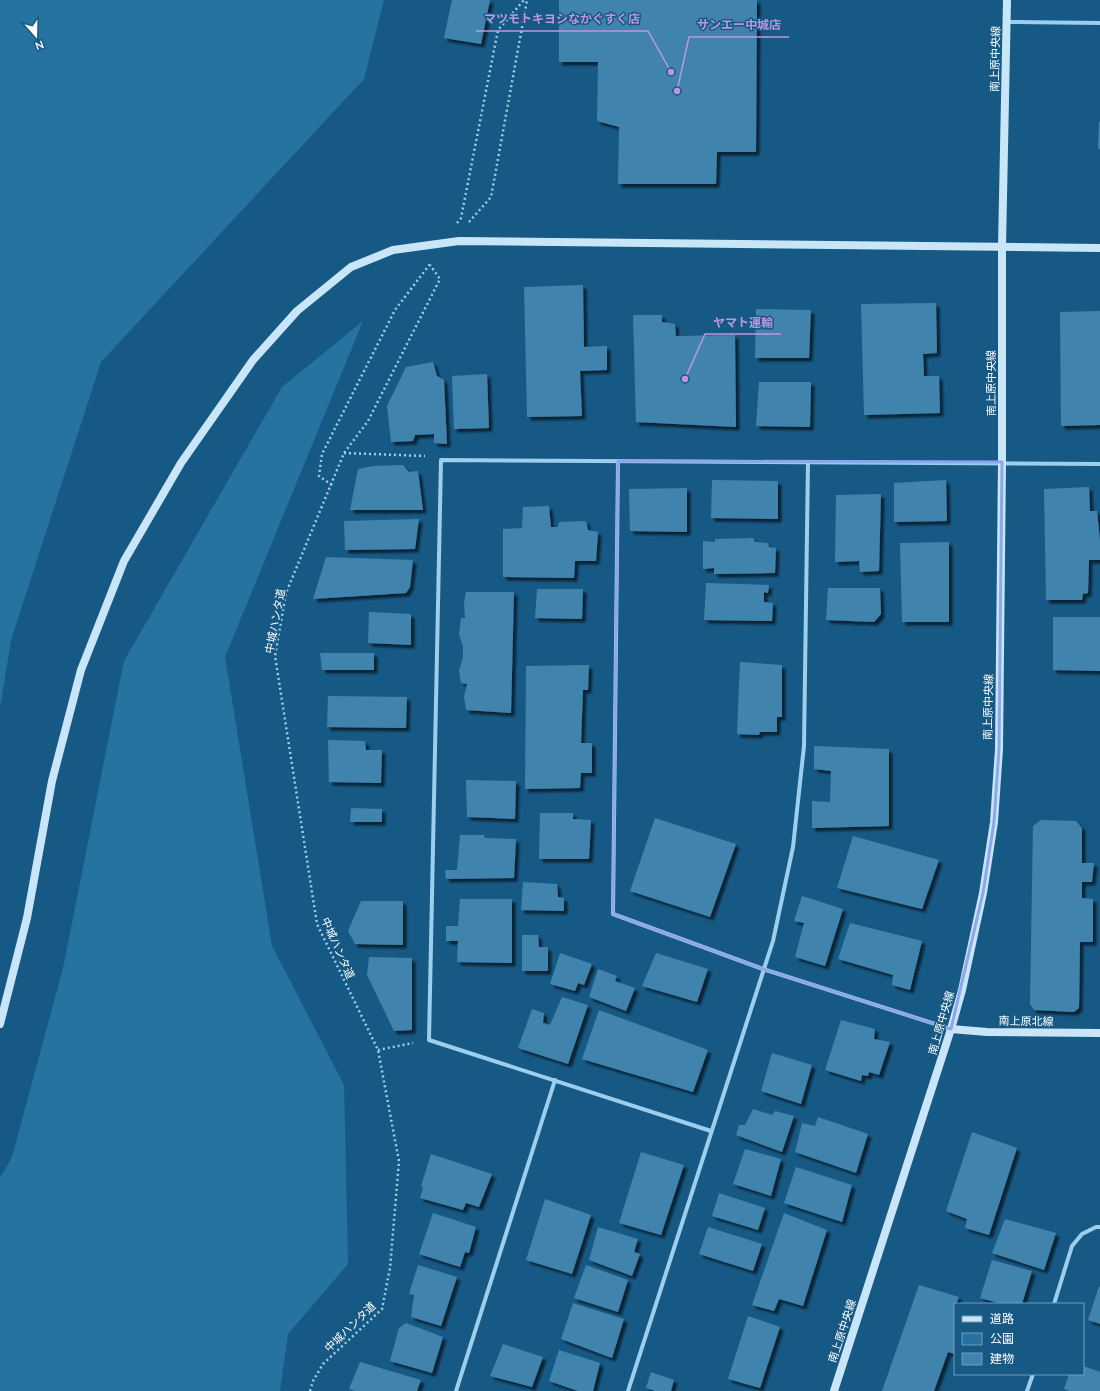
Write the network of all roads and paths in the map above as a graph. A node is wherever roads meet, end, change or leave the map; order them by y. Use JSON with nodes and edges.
{"nodes":[{"id":1,"x":524,"y":0,"type":"edge"},
{"id":2,"x":1007,"y":0,"type":"edge"},
{"id":3,"x":1007,"y":22,"type":"junction"},
{"id":4,"x":1100,"y":23,"type":"edge"},
{"id":5,"x":442,"y":243,"type":"junction"},
{"id":6,"x":1002,"y":247,"type":"junction"},
{"id":7,"x":1100,"y":248,"type":"edge"},
{"id":8,"x":430,"y":265,"type":"dead end"},
{"id":9,"x":344,"y":453,"type":"junction"},
{"id":10,"x":441,"y":460,"type":"junction"},
{"id":11,"x":618,"y":461,"type":"junction"},
{"id":12,"x":808,"y":462,"type":"junction"},
{"id":13,"x":1002,"y":462,"type":"junction"},
{"id":14,"x":1100,"y":464,"type":"edge"},
{"id":15,"x":763,"y":969,"type":"junction"},
{"id":16,"x":0,"y":1024,"type":"edge"},
{"id":17,"x":951,"y":1029,"type":"junction"},
{"id":18,"x":1100,"y":1033,"type":"edge"},
{"id":19,"x":429,"y":1040,"type":"junction"},
{"id":20,"x":378,"y":1050,"type":"junction"},
{"id":21,"x":555,"y":1080,"type":"junction"},
{"id":22,"x":711,"y":1131,"type":"junction"},
{"id":23,"x":1100,"y":1227,"type":"edge"},
{"id":24,"x":1054,"y":1303,"type":"edge"},
{"id":25,"x":1032,"y":1375,"type":"edge"},
{"id":26,"x":310,"y":1391,"type":"edge"},
{"id":27,"x":456,"y":1391,"type":"edge"},
{"id":28,"x":628,"y":1391,"type":"edge"},
{"id":29,"x":834,"y":1391,"type":"edge"},
{"id":30,"x":1027,"y":1391,"type":"edge"}],
"edges":[{"from":1,"to":5,"type":"path"},
{"from":2,"to":3,"type":"street","name":"南上原中央線"},
{"from":3,"to":4,"type":"street"},
{"from":3,"to":6,"type":"street","name":"南上原中央線"},
{"from":5,"to":6,"type":"street"},
{"from":5,"to":16,"type":"street"},
{"from":6,"to":7,"type":"street"},
{"from":6,"to":13,"type":"street","name":"南上原中央線"},
{"from":8,"to":9,"type":"path","name":"中城ハンタ道"},
{"from":9,"to":10,"type":"path"},
{"from":9,"to":20,"type":"path","name":"中城ハンタ道"},
{"from":10,"to":11,"type":"street"},
{"from":10,"to":19,"type":"street"},
{"from":11,"to":12,"type":"street"},
{"from":11,"to":15,"type":"street"},
{"from":12,"to":13,"type":"street"},
{"from":12,"to":15,"type":"street"},
{"from":13,"to":14,"type":"street"},
{"from":13,"to":17,"type":"street","name":"南上原中央線"},
{"from":15,"to":17,"type":"street"},
{"from":15,"to":22,"type":"street"},
{"from":17,"to":18,"type":"street","name":"南上原北線"},
{"from":17,"to":29,"type":"street","name":"南上原中央線"},
{"from":19,"to":20,"type":"path"},
{"from":19,"to":21,"type":"street"},
{"from":20,"to":26,"type":"path","name":"中城ハンタ道"},
{"from":21,"to":22,"type":"street"},
{"from":21,"to":27,"type":"street"},
{"from":22,"to":28,"type":"street"},
{"from":23,"to":24,"type":"street"},
{"from":25,"to":30,"type":"street"}]}
